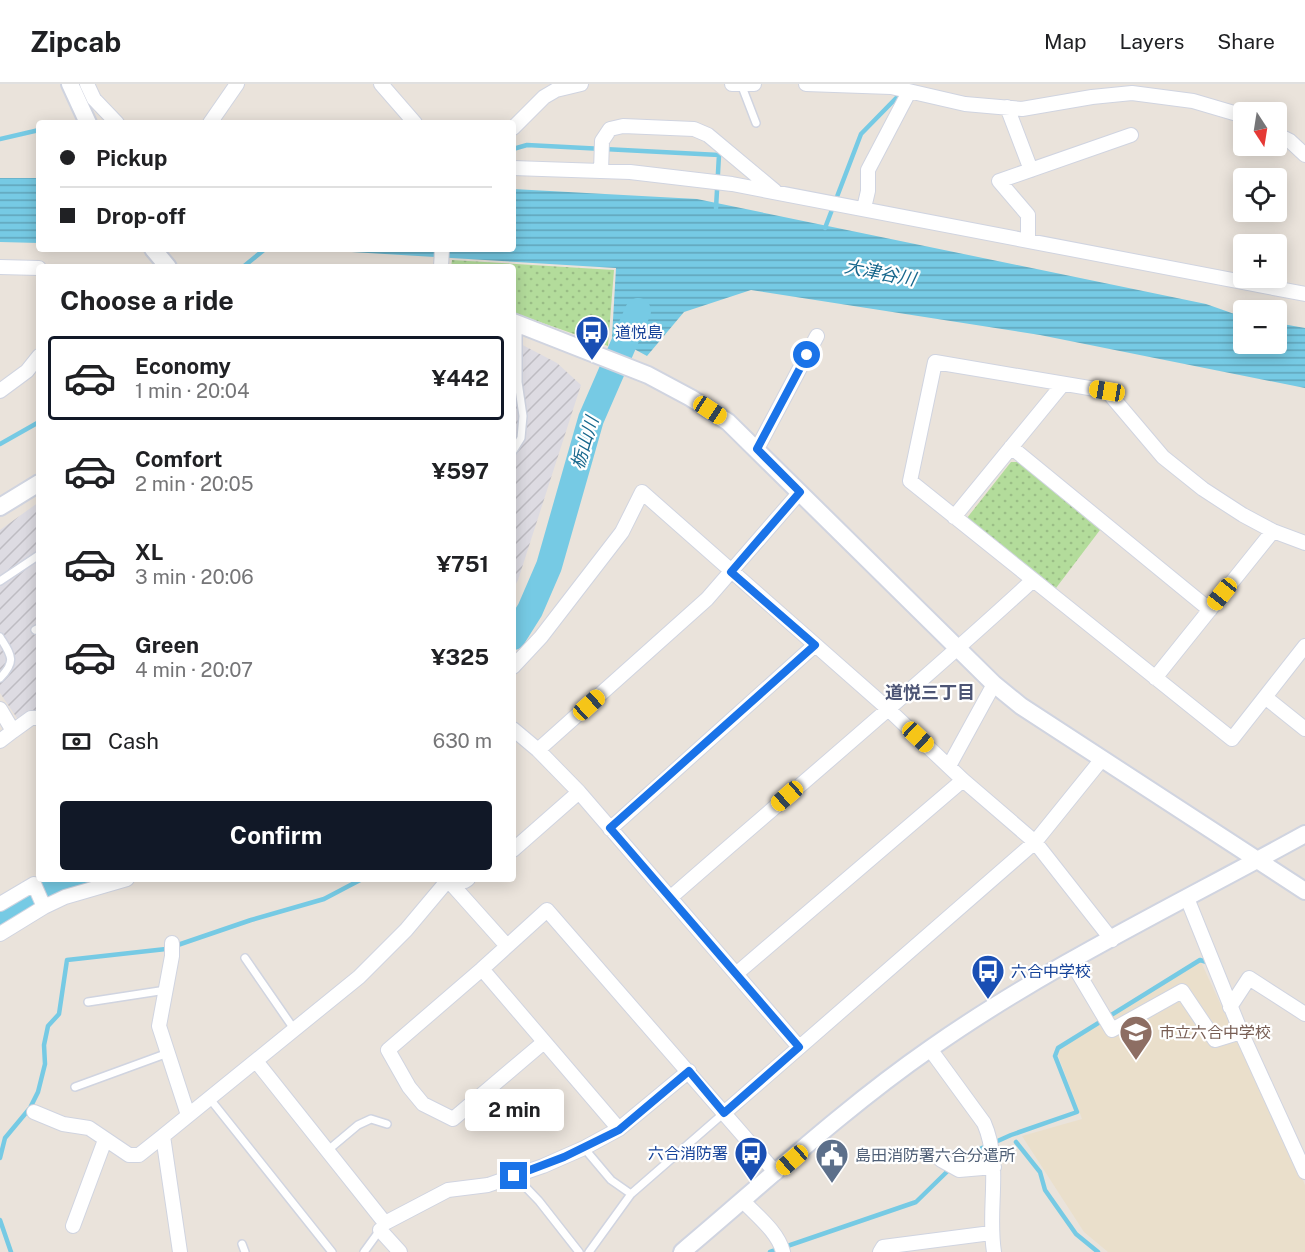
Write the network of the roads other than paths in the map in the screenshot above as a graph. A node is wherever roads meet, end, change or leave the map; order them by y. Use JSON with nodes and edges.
{"nodes":[{"id":1,"x":70,"y":84,"type":"edge"},
{"id":2,"x":87,"y":84,"type":"edge"},
{"id":3,"x":237,"y":84,"type":"edge"},
{"id":4,"x":381,"y":84,"type":"edge"},
{"id":5,"x":581,"y":84,"type":"edge"},
{"id":6,"x":732,"y":84,"type":"edge"},
{"id":7,"x":742,"y":84,"type":"edge"},
{"id":8,"x":754,"y":84,"type":"edge"},
{"id":9,"x":806,"y":84,"type":"edge"},
{"id":10,"x":892,"y":86,"type":"edge"},
{"id":11,"x":909,"y":92,"type":"junction"},
{"id":12,"x":1007,"y":107,"type":"junction"},
{"id":13,"x":1233,"y":113,"type":"edge"},
{"id":14,"x":87,"y":120,"type":"edge"},
{"id":15,"x":114,"y":120,"type":"edge"},
{"id":16,"x":212,"y":120,"type":"edge"},
{"id":17,"x":412,"y":120,"type":"edge"},
{"id":18,"x":756,"y":123,"type":"dead end"},
{"id":19,"x":516,"y":125,"type":"edge"},
{"id":20,"x":1131,"y":135,"type":"dead end"},
{"id":21,"x":1287,"y":140,"type":"edge"},
{"id":22,"x":1305,"y":155,"type":"edge"},
{"id":23,"x":516,"y":168,"type":"edge"},
{"id":24,"x":1031,"y":170,"type":"junction"},
{"id":25,"x":601,"y":171,"type":"junction"},
{"id":26,"x":777,"y":192,"type":"junction"},
{"id":27,"x":864,"y":208,"type":"junction"},
{"id":28,"x":1028,"y":240,"type":"junction"},
{"id":29,"x":156,"y":252,"type":"edge"},
{"id":30,"x":166,"y":264,"type":"edge"},
{"id":31,"x":0,"y":267,"type":"edge"},
{"id":32,"x":36,"y":268,"type":"edge"},
{"id":33,"x":1305,"y":294,"type":"edge"},
{"id":34,"x":517,"y":324,"type":"edge"},
{"id":35,"x":817,"y":336,"type":"dead end"},
{"id":36,"x":36,"y":360,"type":"edge"},
{"id":37,"x":1063,"y":384,"type":"junction"},
{"id":38,"x":0,"y":391,"type":"edge"},
{"id":39,"x":516,"y":446,"type":"edge"},
{"id":40,"x":1011,"y":447,"type":"junction"},
{"id":41,"x":757,"y":449,"type":"junction"},
{"id":42,"x":36,"y":485,"type":"edge"},
{"id":43,"x":800,"y":492,"type":"junction"},
{"id":44,"x":0,"y":507,"type":"edge"},
{"id":45,"x":954,"y":517,"type":"junction"},
{"id":46,"x":1274,"y":531,"type":"junction"},
{"id":47,"x":1305,"y":543,"type":"edge"},
{"id":48,"x":36,"y":557,"type":"edge"},
{"id":49,"x":731,"y":572,"type":"junction"},
{"id":50,"x":1033,"y":580,"type":"junction"},
{"id":51,"x":0,"y":581,"type":"edge"},
{"id":52,"x":1210,"y":610,"type":"junction"},
{"id":53,"x":0,"y":637,"type":"edge"},
{"id":54,"x":815,"y":645,"type":"junction"},
{"id":55,"x":1305,"y":646,"type":"edge"},
{"id":56,"x":959,"y":648,"type":"junction"},
{"id":57,"x":516,"y":664,"type":"edge"},
{"id":58,"x":0,"y":678,"type":"edge"},
{"id":59,"x":1155,"y":678,"type":"junction"},
{"id":60,"x":994,"y":684,"type":"junction"},
{"id":61,"x":1265,"y":697,"type":"junction"},
{"id":62,"x":887,"y":708,"type":"junction"},
{"id":63,"x":0,"y":709,"type":"edge"},
{"id":64,"x":36,"y":718,"type":"edge"},
{"id":65,"x":1305,"y":729,"type":"edge"},
{"id":66,"x":13,"y":731,"type":"junction"},
{"id":67,"x":516,"y":732,"type":"edge"},
{"id":68,"x":0,"y":741,"type":"edge"},
{"id":69,"x":538,"y":750,"type":"junction"},
{"id":70,"x":1102,"y":759,"type":"junction"},
{"id":71,"x":949,"y":766,"type":"junction"},
{"id":72,"x":963,"y":780,"type":"junction"},
{"id":73,"x":579,"y":792,"type":"junction"},
{"id":74,"x":610,"y":828,"type":"junction"},
{"id":75,"x":1305,"y":834,"type":"edge"},
{"id":76,"x":1035,"y":842,"type":"junction"},
{"id":77,"x":516,"y":847,"type":"edge"},
{"id":78,"x":1257,"y":861,"type":"junction"},
{"id":79,"x":117,"y":882,"type":"edge"},
{"id":80,"x":446,"y":882,"type":"edge"},
{"id":81,"x":450,"y":882,"type":"edge"},
{"id":82,"x":1305,"y":891,"type":"edge"},
{"id":83,"x":670,"y":898,"type":"junction"},
{"id":84,"x":1187,"y":898,"type":"junction"},
{"id":85,"x":0,"y":904,"type":"edge"},
{"id":86,"x":44,"y":907,"type":"junction"},
{"id":87,"x":0,"y":934,"type":"edge"},
{"id":88,"x":1112,"y":940,"type":"junction"},
{"id":89,"x":172,"y":943,"type":"dead end"},
{"id":90,"x":507,"y":946,"type":"junction"},
{"id":91,"x":245,"y":958,"type":"dead end"},
{"id":92,"x":1071,"y":962,"type":"junction"},
{"id":93,"x":482,"y":969,"type":"junction"},
{"id":94,"x":736,"y":974,"type":"junction"},
{"id":95,"x":166,"y":990,"type":"junction"},
{"id":96,"x":88,"y":1002,"type":"dead end"},
{"id":97,"x":1230,"y":1007,"type":"junction"},
{"id":98,"x":1305,"y":1014,"type":"edge"},
{"id":99,"x":294,"y":1029,"type":"junction"},
{"id":100,"x":1240,"y":1032,"type":"junction"},
{"id":101,"x":544,"y":1042,"type":"junction"},
{"id":102,"x":799,"y":1047,"type":"junction"},
{"id":103,"x":930,"y":1048,"type":"junction"},
{"id":104,"x":168,"y":1053,"type":"junction"},
{"id":105,"x":256,"y":1060,"type":"junction"},
{"id":106,"x":689,"y":1071,"type":"junction"},
{"id":107,"x":75,"y":1087,"type":"dead end"},
{"id":108,"x":210,"y":1099,"type":"junction"},
{"id":109,"x":34,"y":1112,"type":"dead end"},
{"id":110,"x":724,"y":1113,"type":"junction"},
{"id":111,"x":188,"y":1115,"type":"junction"},
{"id":112,"x":387,"y":1124,"type":"dead end"},
{"id":113,"x":619,"y":1130,"type":"junction"},
{"id":114,"x":163,"y":1136,"type":"junction"},
{"id":115,"x":105,"y":1140,"type":"junction"},
{"id":116,"x":584,"y":1148,"type":"junction"},
{"id":117,"x":327,"y":1150,"type":"junction"},
{"id":118,"x":943,"y":1160,"type":"dead end"},
{"id":119,"x":994,"y":1167,"type":"junction"},
{"id":120,"x":1305,"y":1172,"type":"edge"},
{"id":121,"x":776,"y":1173,"type":"junction"},
{"id":122,"x":514,"y":1176,"type":"junction"},
{"id":123,"x":631,"y":1194,"type":"junction"},
{"id":124,"x":743,"y":1201,"type":"junction"},
{"id":125,"x":73,"y":1226,"type":"dead end"},
{"id":126,"x":383,"y":1227,"type":"junction"},
{"id":127,"x":991,"y":1233,"type":"junction"},
{"id":128,"x":242,"y":1244,"type":"dead end"},
{"id":129,"x":180,"y":1252,"type":"edge"},
{"id":130,"x":245,"y":1252,"type":"edge"},
{"id":131,"x":332,"y":1252,"type":"edge"},
{"id":132,"x":364,"y":1252,"type":"edge"},
{"id":133,"x":400,"y":1252,"type":"edge"},
{"id":134,"x":579,"y":1252,"type":"edge"},
{"id":135,"x":589,"y":1252,"type":"edge"},
{"id":136,"x":682,"y":1252,"type":"edge"},
{"id":137,"x":783,"y":1252,"type":"edge"},
{"id":138,"x":880,"y":1252,"type":"edge"},
{"id":139,"x":994,"y":1252,"type":"edge"}],
"edges":[{"from":1,"to":14,"type":"street"},
{"from":2,"to":15,"type":"street"},
{"from":3,"to":16,"type":"street"},
{"from":4,"to":17,"type":"street"},
{"from":5,"to":19,"type":"street"},
{"from":6,"to":7,"type":"street"},
{"from":7,"to":8,"type":"street"},
{"from":7,"to":18,"type":"lane"},
{"from":9,"to":10,"type":"street"},
{"from":10,"to":11,"type":"street"},
{"from":11,"to":12,"type":"street"},
{"from":11,"to":27,"type":"street"},
{"from":12,"to":13,"type":"street"},
{"from":12,"to":24,"type":"street"},
{"from":20,"to":24,"type":"street"},
{"from":21,"to":22,"type":"street"},
{"from":23,"to":25,"type":"street"},
{"from":24,"to":28,"type":"street"},
{"from":25,"to":26,"type":"street"},
{"from":25,"to":26,"type":"street"},
{"from":26,"to":27,"type":"street"},
{"from":27,"to":28,"type":"street"},
{"from":28,"to":33,"type":"street"},
{"from":29,"to":30,"type":"street"},
{"from":31,"to":32,"type":"street"},
{"from":34,"to":39,"type":"lane"},
{"from":34,"to":41,"type":"street"},
{"from":35,"to":41,"type":"street"},
{"from":36,"to":38,"type":"street"},
{"from":37,"to":40,"type":"street"},
{"from":37,"to":45,"type":"street"},
{"from":37,"to":46,"type":"street"},
{"from":40,"to":45,"type":"street"},
{"from":40,"to":52,"type":"street"},
{"from":41,"to":43,"type":"street"},
{"from":42,"to":44,"type":"street"},
{"from":43,"to":49,"type":"street"},
{"from":43,"to":56,"type":"street"},
{"from":45,"to":50,"type":"street"},
{"from":46,"to":47,"type":"street"},
{"from":46,"to":52,"type":"street"},
{"from":48,"to":51,"type":"lane"},
{"from":49,"to":54,"type":"street"},
{"from":49,"to":57,"type":"street"},
{"from":49,"to":69,"type":"street"},
{"from":50,"to":56,"type":"street"},
{"from":50,"to":59,"type":"street"},
{"from":52,"to":59,"type":"street"},
{"from":53,"to":58,"type":"lane"},
{"from":54,"to":62,"type":"street"},
{"from":54,"to":74,"type":"street"},
{"from":55,"to":61,"type":"street"},
{"from":56,"to":60,"type":"street"},
{"from":56,"to":62,"type":"street"},
{"from":59,"to":61,"type":"street"},
{"from":60,"to":70,"type":"street"},
{"from":60,"to":71,"type":"street"},
{"from":61,"to":65,"type":"street"},
{"from":62,"to":71,"type":"street"},
{"from":62,"to":83,"type":"street"},
{"from":63,"to":66,"type":"street"},
{"from":64,"to":66,"type":"street"},
{"from":66,"to":68,"type":"street"},
{"from":67,"to":69,"type":"street"},
{"from":69,"to":73,"type":"street"},
{"from":70,"to":76,"type":"street"},
{"from":70,"to":78,"type":"street"},
{"from":71,"to":72,"type":"street"},
{"from":72,"to":76,"type":"street"},
{"from":72,"to":94,"type":"street"},
{"from":73,"to":74,"type":"street"},
{"from":73,"to":77,"type":"street"},
{"from":74,"to":83,"type":"street"},
{"from":75,"to":78,"type":"street"},
{"from":76,"to":88,"type":"street"},
{"from":76,"to":102,"type":"street"},
{"from":78,"to":82,"type":"street"},
{"from":78,"to":84,"type":"street"},
{"from":79,"to":86,"type":"street"},
{"from":80,"to":99,"type":"street"},
{"from":81,"to":90,"type":"street"},
{"from":83,"to":94,"type":"street"},
{"from":84,"to":88,"type":"street"},
{"from":84,"to":97,"type":"street"},
{"from":85,"to":86,"type":"street"},
{"from":86,"to":87,"type":"street"},
{"from":88,"to":92,"type":"street"},
{"from":89,"to":95,"type":"street"},
{"from":90,"to":93,"type":"street"},
{"from":90,"to":106,"type":"street"},
{"from":91,"to":99,"type":"lane"},
{"from":92,"to":100,"type":"street"},
{"from":92,"to":103,"type":"street"},
{"from":93,"to":101,"type":"street"},
{"from":93,"to":101,"type":"street"},
{"from":94,"to":102,"type":"street"},
{"from":95,"to":96,"type":"lane"},
{"from":95,"to":104,"type":"street"},
{"from":97,"to":98,"type":"street"},
{"from":97,"to":100,"type":"street"},
{"from":99,"to":105,"type":"street"},
{"from":100,"to":120,"type":"street"},
{"from":101,"to":113,"type":"street"},
{"from":102,"to":110,"type":"street"},
{"from":103,"to":119,"type":"street"},
{"from":103,"to":121,"type":"street"},
{"from":104,"to":107,"type":"lane"},
{"from":104,"to":111,"type":"street"},
{"from":105,"to":108,"type":"street"},
{"from":105,"to":117,"type":"street"},
{"from":106,"to":110,"type":"street"},
{"from":106,"to":113,"type":"street"},
{"from":108,"to":111,"type":"street"},
{"from":108,"to":131,"type":"lane"},
{"from":109,"to":115,"type":"street"},
{"from":110,"to":121,"type":"street"},
{"from":110,"to":123,"type":"lane"},
{"from":111,"to":114,"type":"street"},
{"from":112,"to":117,"type":"lane"},
{"from":113,"to":116,"type":"street"},
{"from":114,"to":115,"type":"street"},
{"from":114,"to":129,"type":"street"},
{"from":115,"to":125,"type":"street"},
{"from":116,"to":122,"type":"street"},
{"from":116,"to":123,"type":"lane"},
{"from":117,"to":126,"type":"street"},
{"from":118,"to":119,"type":"street"},
{"from":119,"to":127,"type":"street"},
{"from":121,"to":124,"type":"street"},
{"from":122,"to":126,"type":"street"},
{"from":122,"to":134,"type":"lane"},
{"from":123,"to":135,"type":"lane"},
{"from":124,"to":136,"type":"street"},
{"from":124,"to":137,"type":"street"},
{"from":126,"to":132,"type":"lane"},
{"from":126,"to":133,"type":"street"},
{"from":127,"to":138,"type":"street"},
{"from":127,"to":139,"type":"street"},
{"from":128,"to":130,"type":"lane"}]}
